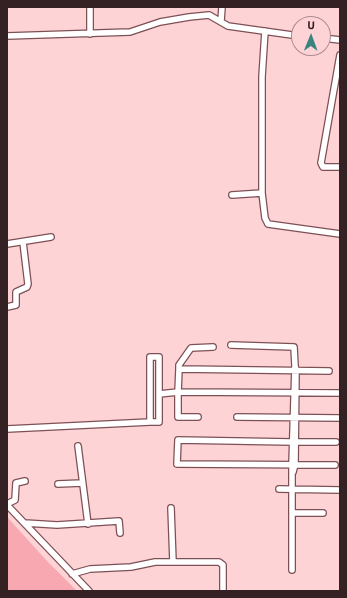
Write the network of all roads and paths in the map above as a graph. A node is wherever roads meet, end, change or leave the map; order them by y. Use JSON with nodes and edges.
{"nodes":[{"id":1,"x":90,"y":7,"type":"edge"},
{"id":2,"x":222,"y":7,"type":"edge"},
{"id":3,"x":221,"y":21,"type":"junction"},
{"id":4,"x":265,"y":31,"type":"junction"},
{"id":5,"x":90,"y":34,"type":"junction"},
{"id":6,"x":291,"y":35,"type":"edge"},
{"id":7,"x":7,"y":36,"type":"edge"},
{"id":8,"x":340,"y":55,"type":"edge"},
{"id":9,"x":340,"y":167,"type":"edge"},
{"id":10,"x":262,"y":193,"type":"junction"},
{"id":11,"x":232,"y":195,"type":"dead end"},
{"id":12,"x":340,"y":234,"type":"edge"},
{"id":13,"x":51,"y":237,"type":"dead end"},
{"id":14,"x":23,"y":242,"type":"junction"},
{"id":15,"x":7,"y":244,"type":"edge"},
{"id":16,"x":7,"y":307,"type":"edge"},
{"id":17,"x":231,"y":346,"type":"dead end"},
{"id":18,"x":213,"y":347,"type":"dead end"},
{"id":19,"x":179,"y":369,"type":"junction"},
{"id":20,"x":295,"y":369,"type":"junction"},
{"id":21,"x":329,"y":371,"type":"dead end"},
{"id":22,"x":178,"y":392,"type":"junction"},
{"id":23,"x":295,"y":393,"type":"junction"},
{"id":24,"x":159,"y":394,"type":"junction"},
{"id":25,"x":340,"y":394,"type":"edge"},
{"id":26,"x":198,"y":417,"type":"dead end"},
{"id":27,"x":237,"y":417,"type":"dead end"},
{"id":28,"x":294,"y":418,"type":"junction"},
{"id":29,"x":340,"y":418,"type":"edge"},
{"id":30,"x":150,"y":422,"type":"junction"},
{"id":31,"x":7,"y":429,"type":"edge"},
{"id":32,"x":294,"y":442,"type":"junction"},
{"id":33,"x":336,"y":442,"type":"dead end"},
{"id":34,"x":78,"y":446,"type":"dead end"},
{"id":35,"x":293,"y":464,"type":"junction"},
{"id":36,"x":335,"y":465,"type":"dead end"},
{"id":37,"x":25,"y":481,"type":"dead end"},
{"id":38,"x":82,"y":483,"type":"junction"},
{"id":39,"x":58,"y":484,"type":"dead end"},
{"id":40,"x":279,"y":489,"type":"dead end"},
{"id":41,"x":293,"y":489,"type":"junction"},
{"id":42,"x":340,"y":490,"type":"edge"},
{"id":43,"x":7,"y":504,"type":"edge"},
{"id":44,"x":171,"y":508,"type":"dead end"},
{"id":45,"x":292,"y":513,"type":"junction"},
{"id":46,"x":323,"y":513,"type":"dead end"},
{"id":47,"x":25,"y":523,"type":"junction"},
{"id":48,"x":88,"y":524,"type":"junction"},
{"id":49,"x":120,"y":533,"type":"dead end"},
{"id":50,"x":173,"y":562,"type":"junction"},
{"id":51,"x":292,"y":570,"type":"dead end"},
{"id":52,"x":72,"y":574,"type":"junction"},
{"id":53,"x":89,"y":591,"type":"edge"},
{"id":54,"x":223,"y":591,"type":"edge"}],
"edges":[{"from":1,"to":5,"type":"street"},
{"from":2,"to":3,"type":"street"},
{"from":3,"to":4,"type":"street"},
{"from":3,"to":5,"type":"street"},
{"from":4,"to":6,"type":"street"},
{"from":4,"to":10,"type":"street"},
{"from":5,"to":7,"type":"street"},
{"from":8,"to":9,"type":"street"},
{"from":10,"to":11,"type":"street"},
{"from":10,"to":12,"type":"street"},
{"from":13,"to":14,"type":"street"},
{"from":14,"to":15,"type":"street"},
{"from":14,"to":16,"type":"street"},
{"from":17,"to":20,"type":"street"},
{"from":18,"to":19,"type":"street"},
{"from":19,"to":20,"type":"street"},
{"from":19,"to":22,"type":"street"},
{"from":20,"to":21,"type":"street"},
{"from":20,"to":23,"type":"street"},
{"from":22,"to":23,"type":"street"},
{"from":22,"to":24,"type":"street"},
{"from":22,"to":26,"type":"street"},
{"from":23,"to":25,"type":"street"},
{"from":23,"to":28,"type":"street"},
{"from":24,"to":30,"type":"street"},
{"from":24,"to":30,"type":"street"},
{"from":27,"to":28,"type":"street"},
{"from":28,"to":29,"type":"street"},
{"from":28,"to":32,"type":"street"},
{"from":30,"to":31,"type":"street"},
{"from":32,"to":33,"type":"street"},
{"from":32,"to":35,"type":"street"},
{"from":32,"to":35,"type":"street"},
{"from":34,"to":38,"type":"street"},
{"from":35,"to":36,"type":"street"},
{"from":35,"to":41,"type":"street"},
{"from":37,"to":43,"type":"street"},
{"from":38,"to":39,"type":"street"},
{"from":38,"to":48,"type":"street"},
{"from":40,"to":41,"type":"street"},
{"from":41,"to":42,"type":"street"},
{"from":41,"to":45,"type":"street"},
{"from":43,"to":47,"type":"street"},
{"from":44,"to":50,"type":"street"},
{"from":45,"to":46,"type":"street"},
{"from":45,"to":51,"type":"street"},
{"from":47,"to":48,"type":"street"},
{"from":47,"to":52,"type":"street"},
{"from":48,"to":49,"type":"street"},
{"from":50,"to":52,"type":"street"},
{"from":50,"to":54,"type":"street"},
{"from":52,"to":53,"type":"street"}]}
